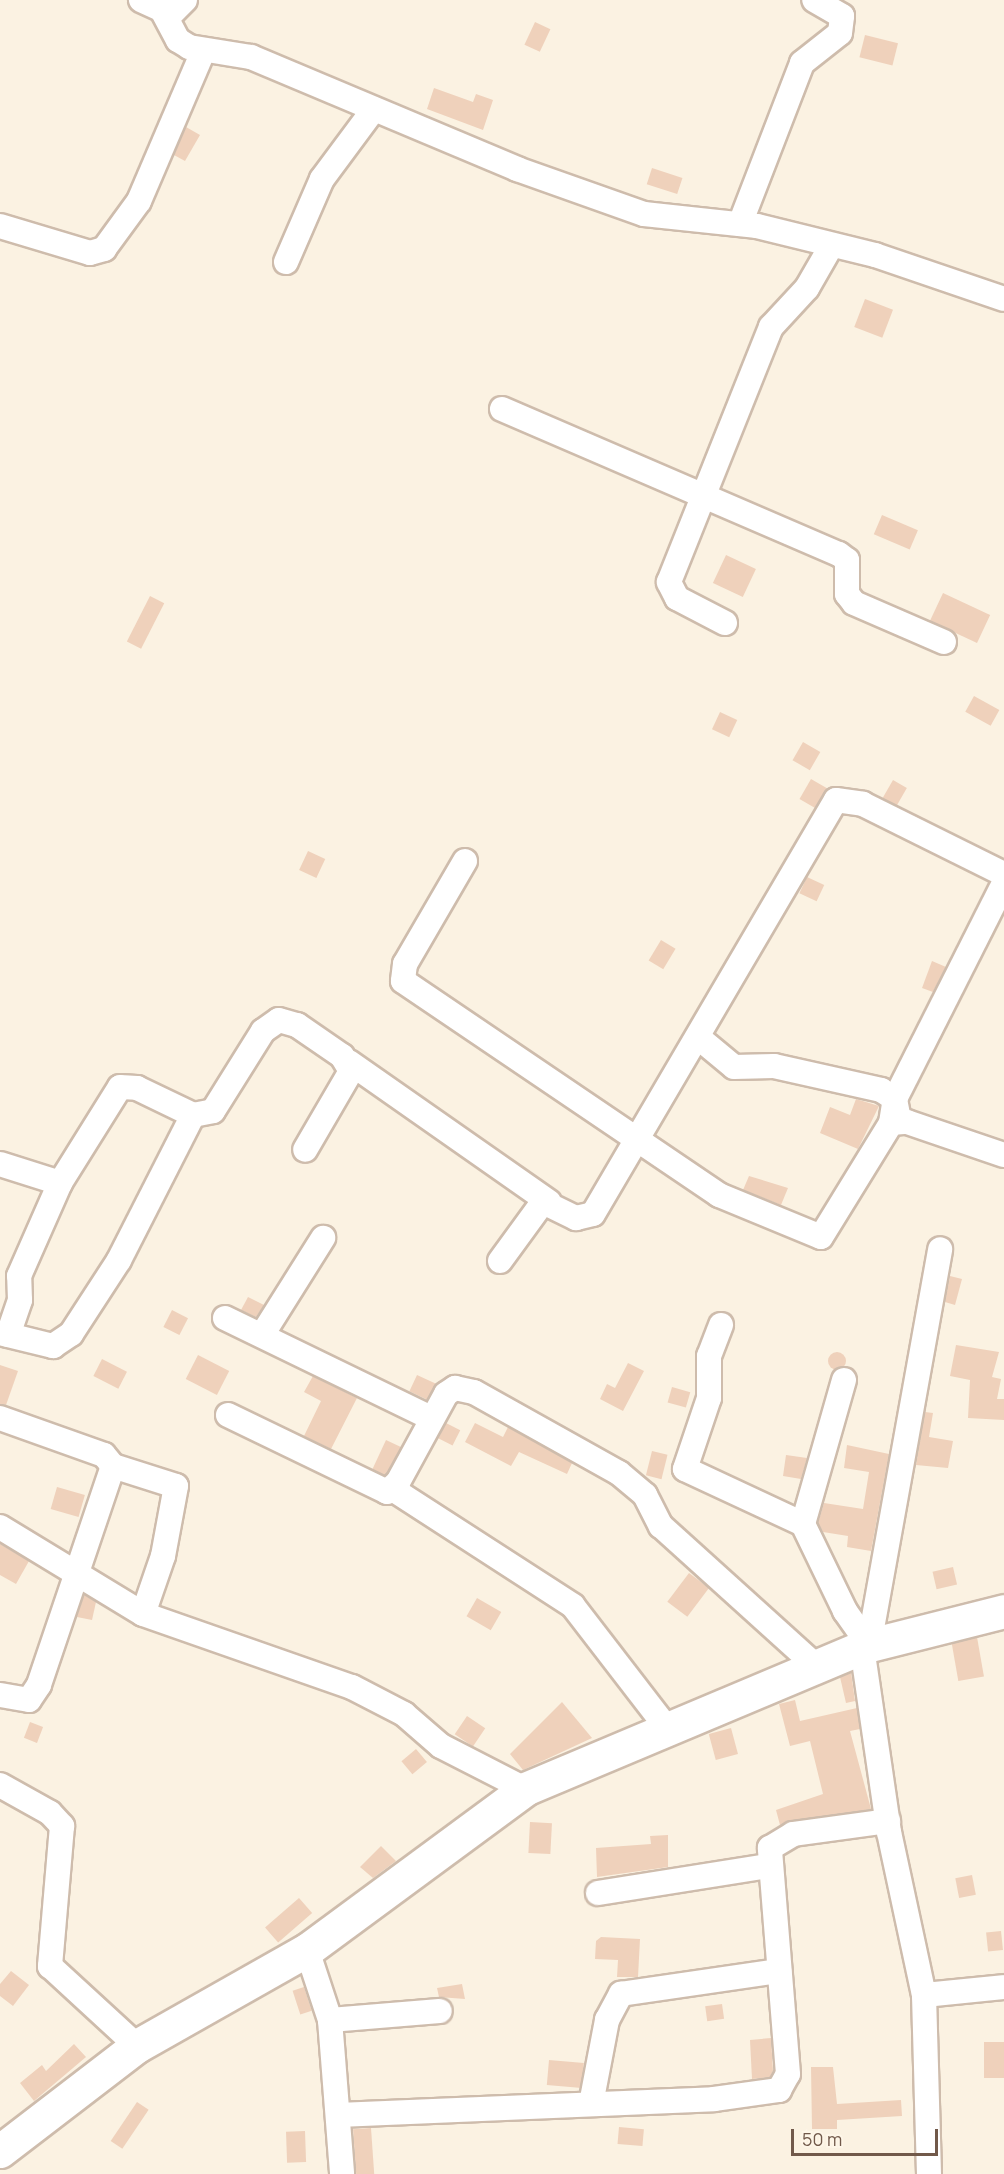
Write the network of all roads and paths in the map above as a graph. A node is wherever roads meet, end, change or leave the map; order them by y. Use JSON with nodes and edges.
{"nodes":[{"id":1,"x":141,"y":0,"type":"edge"},
{"id":2,"x":185,"y":0,"type":"edge"},
{"id":3,"x":814,"y":0,"type":"edge"},
{"id":4,"x":168,"y":18,"type":"junction"},
{"id":5,"x":202,"y":52,"type":"junction"},
{"id":6,"x":374,"y":109,"type":"junction"},
{"id":7,"x":740,"y":224,"type":"junction"},
{"id":8,"x":0,"y":226,"type":"edge"},
{"id":9,"x":830,"y":248,"type":"junction"},
{"id":10,"x":286,"y":262,"type":"dead end"},
{"id":11,"x":1004,"y":299,"type":"edge"},
{"id":12,"x":502,"y":409,"type":"dead end"},
{"id":13,"x":704,"y":493,"type":"junction"},
{"id":14,"x":725,"y":623,"type":"dead end"},
{"id":15,"x":944,"y":642,"type":"dead end"},
{"id":16,"x":465,"y":861,"type":"dead end"},
{"id":17,"x":1004,"y":874,"type":"edge"},
{"id":18,"x":1004,"y":884,"type":"edge"},
{"id":19,"x":699,"y":1038,"type":"junction"},
{"id":20,"x":349,"y":1062,"type":"junction"},
{"id":21,"x":895,"y":1114,"type":"junction"},
{"id":22,"x":193,"y":1115,"type":"junction"},
{"id":23,"x":635,"y":1143,"type":"junction"},
{"id":24,"x":305,"y":1150,"type":"dead end"},
{"id":25,"x":1004,"y":1155,"type":"edge"},
{"id":26,"x":0,"y":1164,"type":"edge"},
{"id":27,"x":60,"y":1183,"type":"junction"},
{"id":28,"x":549,"y":1202,"type":"junction"},
{"id":29,"x":323,"y":1238,"type":"dead end"},
{"id":30,"x":940,"y":1249,"type":"dead end"},
{"id":31,"x":500,"y":1261,"type":"dead end"},
{"id":32,"x":225,"y":1318,"type":"dead end"},
{"id":33,"x":721,"y":1326,"type":"dead end"},
{"id":34,"x":4,"y":1334,"type":"edge"},
{"id":35,"x":262,"y":1335,"type":"junction"},
{"id":36,"x":844,"y":1380,"type":"dead end"},
{"id":37,"x":228,"y":1415,"type":"dead end"},
{"id":38,"x":0,"y":1418,"type":"edge"},
{"id":39,"x":431,"y":1418,"type":"junction"},
{"id":40,"x":113,"y":1466,"type":"junction"},
{"id":41,"x":394,"y":1490,"type":"junction"},
{"id":42,"x":803,"y":1524,"type":"junction"},
{"id":43,"x":0,"y":1527,"type":"edge"},
{"id":44,"x":79,"y":1576,"type":"junction"},
{"id":45,"x":1004,"y":1611,"type":"edge"},
{"id":46,"x":144,"y":1614,"type":"junction"},
{"id":47,"x":866,"y":1646,"type":"junction"},
{"id":48,"x":816,"y":1666,"type":"junction"},
{"id":49,"x":0,"y":1695,"type":"edge"},
{"id":50,"x":667,"y":1728,"type":"junction"},
{"id":51,"x":0,"y":1785,"type":"edge"},
{"id":52,"x":525,"y":1789,"type":"junction"},
{"id":53,"x":888,"y":1821,"type":"junction"},
{"id":54,"x":768,"y":1866,"type":"junction"},
{"id":55,"x":598,"y":1893,"type":"dead end"},
{"id":56,"x":307,"y":1950,"type":"junction"},
{"id":57,"x":779,"y":1971,"type":"junction"},
{"id":58,"x":1004,"y":1987,"type":"edge"},
{"id":59,"x":924,"y":1995,"type":"junction"},
{"id":60,"x":440,"y":2011,"type":"dead end"},
{"id":61,"x":330,"y":2020,"type":"junction"},
{"id":62,"x":137,"y":2046,"type":"junction"},
{"id":63,"x":591,"y":2104,"type":"junction"},
{"id":64,"x":338,"y":2115,"type":"junction"},
{"id":65,"x":0,"y":2151,"type":"edge"},
{"id":66,"x":342,"y":2174,"type":"edge"},
{"id":67,"x":929,"y":2174,"type":"edge"}],
"edges":[{"from":1,"to":4,"type":"street"},
{"from":2,"to":4,"type":"street"},
{"from":3,"to":7,"type":"street"},
{"from":4,"to":5,"type":"street"},
{"from":5,"to":6,"type":"street"},
{"from":5,"to":8,"type":"street"},
{"from":6,"to":7,"type":"street"},
{"from":6,"to":10,"type":"street"},
{"from":7,"to":9,"type":"street"},
{"from":9,"to":11,"type":"street"},
{"from":9,"to":13,"type":"street"},
{"from":12,"to":13,"type":"street"},
{"from":13,"to":14,"type":"street"},
{"from":13,"to":15,"type":"street"},
{"from":16,"to":23,"type":"street"},
{"from":17,"to":19,"type":"street"},
{"from":18,"to":21,"type":"street"},
{"from":19,"to":21,"type":"street"},
{"from":19,"to":23,"type":"street"},
{"from":20,"to":22,"type":"street"},
{"from":20,"to":24,"type":"street"},
{"from":20,"to":28,"type":"street"},
{"from":21,"to":23,"type":"street"},
{"from":21,"to":25,"type":"street"},
{"from":22,"to":27,"type":"street"},
{"from":22,"to":34,"type":"street"},
{"from":23,"to":28,"type":"street"},
{"from":26,"to":27,"type":"street"},
{"from":27,"to":34,"type":"street"},
{"from":28,"to":31,"type":"street"},
{"from":29,"to":35,"type":"street"},
{"from":30,"to":47,"type":"street"},
{"from":32,"to":35,"type":"street"},
{"from":33,"to":42,"type":"street"},
{"from":35,"to":39,"type":"street"},
{"from":36,"to":42,"type":"street"},
{"from":37,"to":41,"type":"street"},
{"from":38,"to":40,"type":"street"},
{"from":39,"to":41,"type":"street"},
{"from":39,"to":48,"type":"street"},
{"from":40,"to":44,"type":"street"},
{"from":40,"to":46,"type":"street"},
{"from":41,"to":50,"type":"street"},
{"from":42,"to":47,"type":"street"},
{"from":43,"to":44,"type":"street"},
{"from":44,"to":46,"type":"street"},
{"from":44,"to":49,"type":"street"},
{"from":45,"to":47,"type":"street"},
{"from":46,"to":52,"type":"street"},
{"from":47,"to":48,"type":"street"},
{"from":47,"to":53,"type":"street"},
{"from":48,"to":50,"type":"street"},
{"from":50,"to":52,"type":"street"},
{"from":51,"to":62,"type":"street"},
{"from":52,"to":56,"type":"street"},
{"from":53,"to":54,"type":"street"},
{"from":53,"to":59,"type":"street"},
{"from":54,"to":55,"type":"street"},
{"from":54,"to":57,"type":"street"},
{"from":56,"to":61,"type":"street"},
{"from":56,"to":62,"type":"street"},
{"from":57,"to":63,"type":"street"},
{"from":57,"to":63,"type":"street"},
{"from":58,"to":59,"type":"street"},
{"from":59,"to":67,"type":"street"},
{"from":60,"to":61,"type":"street"},
{"from":61,"to":64,"type":"street"},
{"from":62,"to":65,"type":"street"},
{"from":63,"to":64,"type":"street"},
{"from":64,"to":66,"type":"street"}]}
